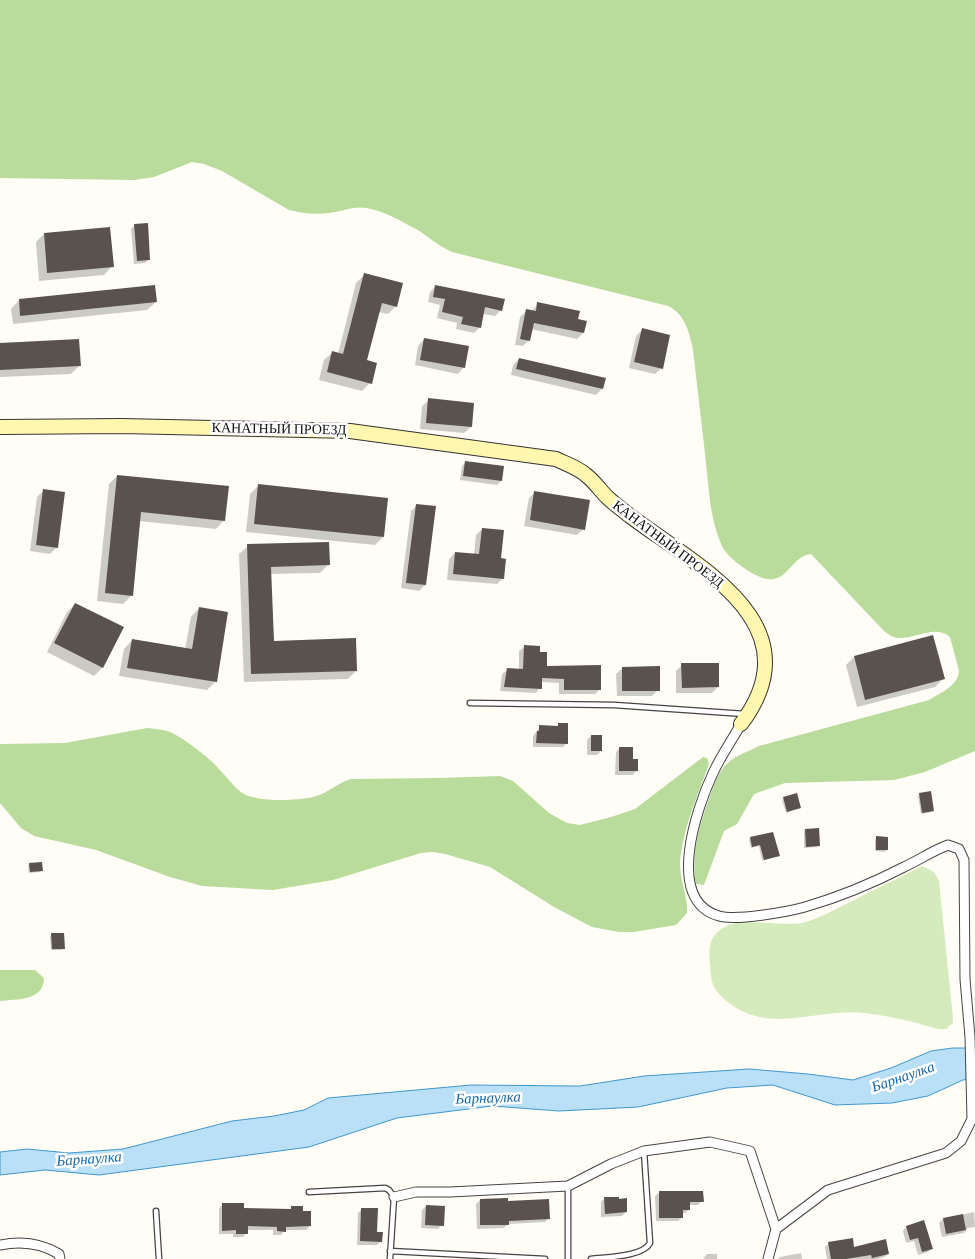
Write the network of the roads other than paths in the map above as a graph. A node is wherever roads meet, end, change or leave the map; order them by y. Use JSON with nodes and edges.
{"nodes":[{"id":1,"x":0,"y":427,"type":"edge"},
{"id":2,"x":470,"y":703,"type":"dead end"},
{"id":3,"x":745,"y":719,"type":"junction"},
{"id":4,"x":974,"y":1119,"type":"edge"},
{"id":5,"x":644,"y":1151,"type":"junction"},
{"id":6,"x":568,"y":1186,"type":"junction"},
{"id":7,"x":309,"y":1192,"type":"dead end"},
{"id":8,"x":394,"y":1196,"type":"junction"},
{"id":9,"x":156,"y":1211,"type":"dead end"},
{"id":10,"x":776,"y":1229,"type":"junction"},
{"id":11,"x":0,"y":1245,"type":"edge"},
{"id":12,"x":390,"y":1250,"type":"junction"},
{"id":13,"x":60,"y":1258,"type":"edge"},
{"id":14,"x":159,"y":1259,"type":"edge"},
{"id":15,"x":390,"y":1259,"type":"edge"},
{"id":16,"x":544,"y":1259,"type":"edge"},
{"id":17,"x":568,"y":1259,"type":"edge"},
{"id":18,"x":591,"y":1259,"type":"edge"},
{"id":19,"x":768,"y":1259,"type":"edge"}],
"edges":[{"from":1,"to":3,"type":"street","name":"КАНАТНЫЙ ПРОЕЗД"},
{"from":2,"to":3,"type":"lane"},
{"from":3,"to":4,"type":"street","name":"КАНАТНЫЙ ПРОЕЗД"},
{"from":4,"to":10,"type":"street"},
{"from":5,"to":6,"type":"street"},
{"from":5,"to":10,"type":"street"},
{"from":5,"to":18,"type":"lane"},
{"from":6,"to":8,"type":"street"},
{"from":6,"to":17,"type":"lane"},
{"from":7,"to":8,"type":"lane"},
{"from":8,"to":12,"type":"lane"},
{"from":9,"to":14,"type":"lane"},
{"from":10,"to":19,"type":"street"},
{"from":11,"to":13,"type":"street"},
{"from":12,"to":15,"type":"lane"},
{"from":12,"to":16,"type":"lane"}]}
